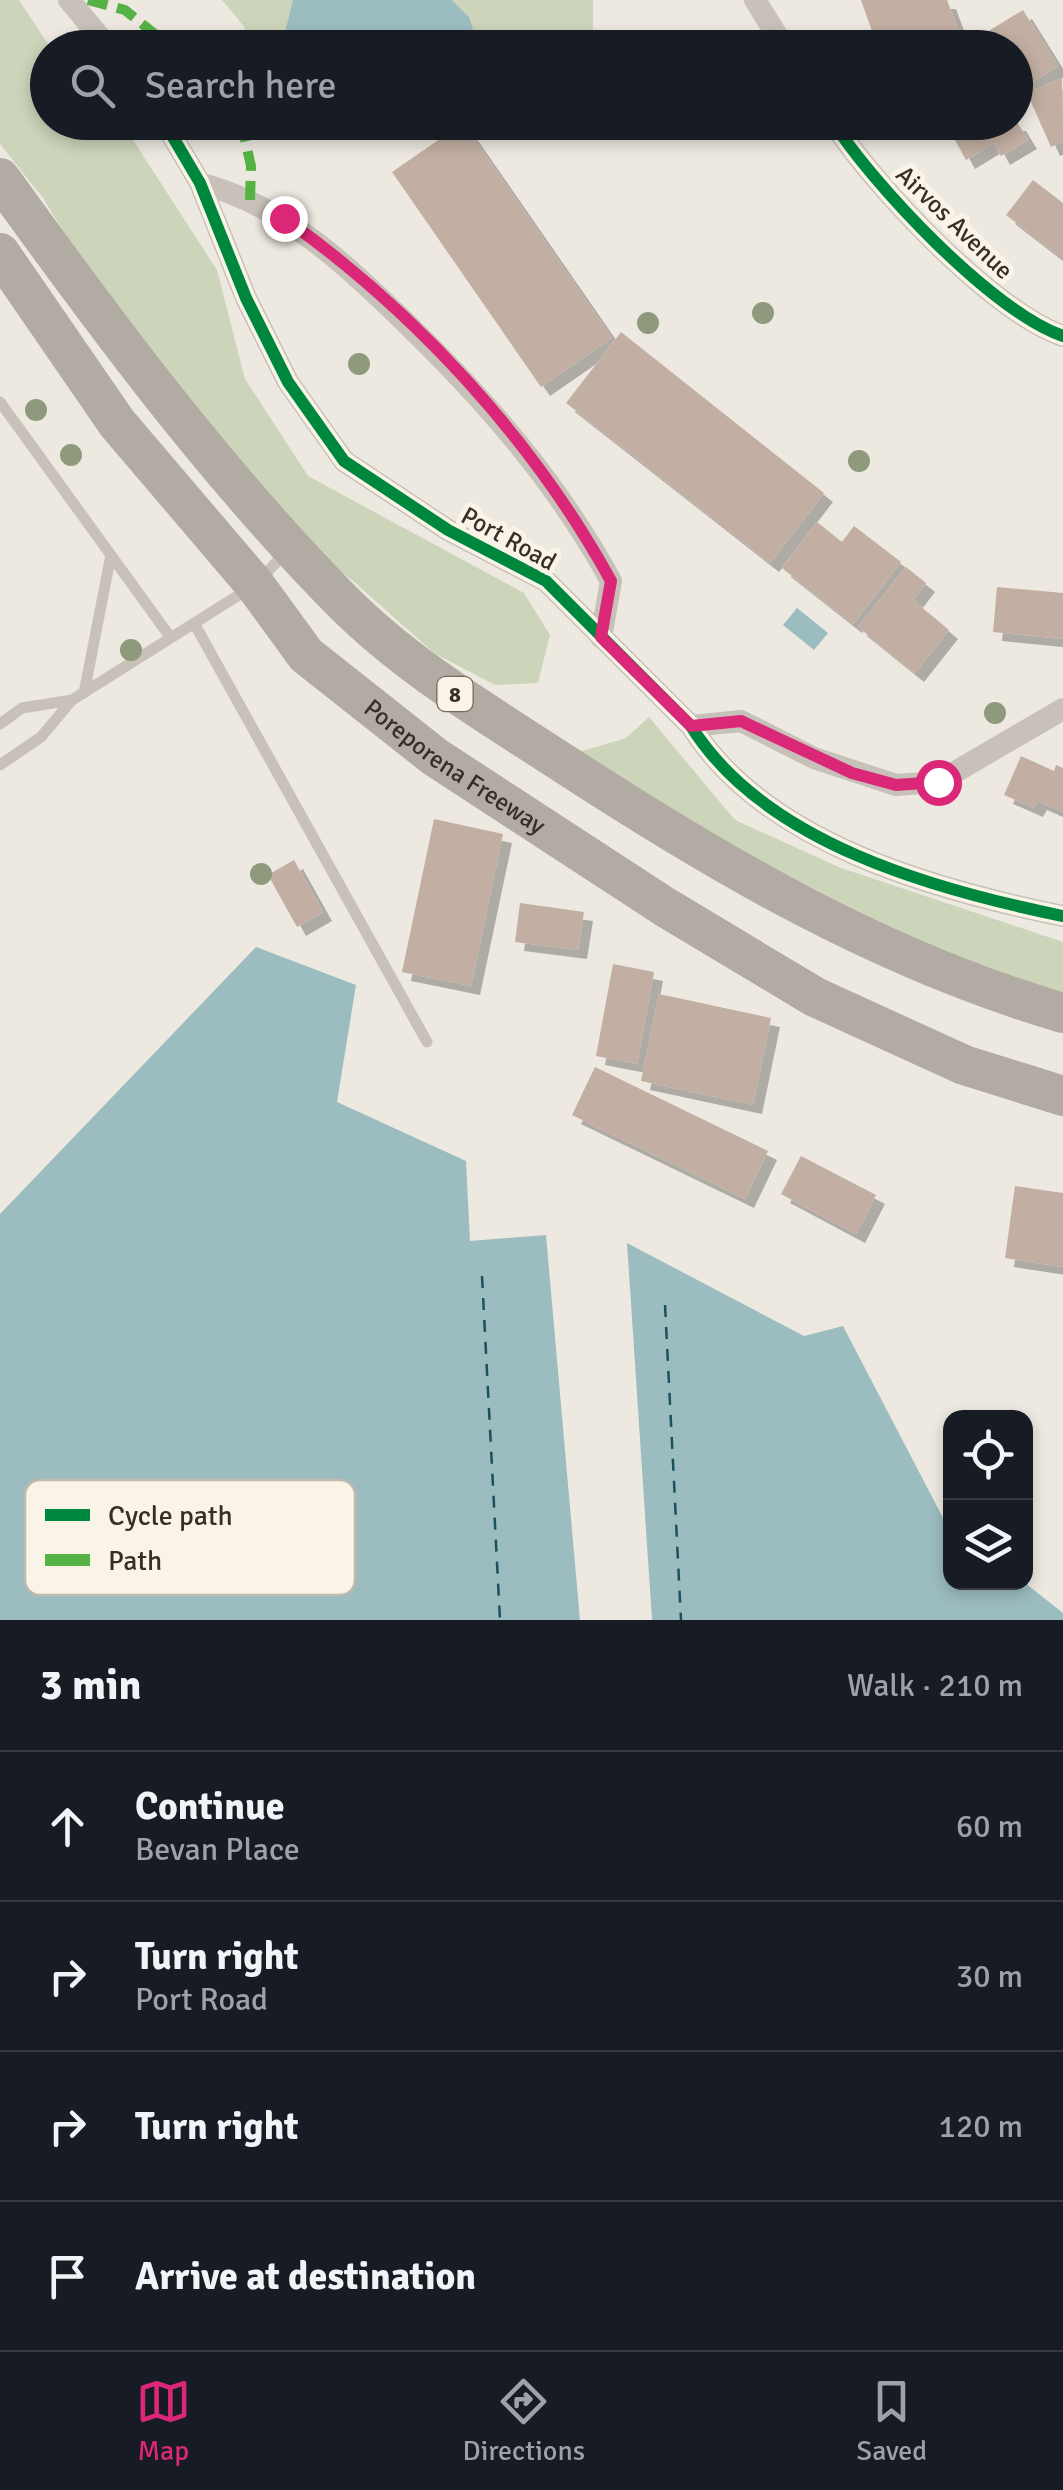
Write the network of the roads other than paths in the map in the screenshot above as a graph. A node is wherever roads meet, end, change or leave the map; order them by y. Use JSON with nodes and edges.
{"nodes":[{"id":1,"x":69,"y":0,"type":"edge"},
{"id":2,"x":755,"y":0,"type":"edge"},
{"id":3,"x":94,"y":30,"type":"edge"},
{"id":4,"x":774,"y":30,"type":"edge"},
{"id":5,"x":175,"y":140,"type":"edge"},
{"id":6,"x":844,"y":140,"type":"edge"},
{"id":7,"x":0,"y":178,"type":"edge"},
{"id":8,"x":200,"y":183,"type":"junction"},
{"id":9,"x":0,"y":253,"type":"edge"},
{"id":10,"x":1063,"y":336,"type":"edge"},
{"id":11,"x":0,"y":402,"type":"edge"},
{"id":12,"x":291,"y":546,"type":"junction"},
{"id":13,"x":111,"y":555,"type":"junction"},
{"id":14,"x":255,"y":585,"type":"junction"},
{"id":15,"x":194,"y":623,"type":"junction"},
{"id":16,"x":601,"y":637,"type":"junction"},
{"id":17,"x":171,"y":638,"type":"junction"},
{"id":18,"x":78,"y":697,"type":"junction"},
{"id":19,"x":1063,"y":709,"type":"edge"},
{"id":20,"x":0,"y":724,"type":"edge"},
{"id":21,"x":691,"y":726,"type":"junction"},
{"id":22,"x":0,"y":765,"type":"edge"},
{"id":23,"x":1063,"y":916,"type":"edge"},
{"id":24,"x":1063,"y":1013,"type":"edge"},
{"id":25,"x":427,"y":1042,"type":"dead end"},
{"id":26,"x":1063,"y":1096,"type":"edge"}],
"edges":[{"from":1,"to":3,"type":"street"},
{"from":2,"to":4,"type":"street"},
{"from":5,"to":8,"type":"street","name":"Port Road"},
{"from":6,"to":10,"type":"street","name":"Airvos Avenue"},
{"from":7,"to":12,"type":"highway","number":"8"},
{"from":8,"to":16,"type":"street","name":"Port Road"},
{"from":8,"to":16,"type":"street"},
{"from":9,"to":14,"type":"highway","name":"Poreporena Freeway"},
{"from":11,"to":13,"type":"lane"},
{"from":12,"to":14,"type":"lane"},
{"from":12,"to":24,"type":"highway","number":"8"},
{"from":13,"to":17,"type":"lane"},
{"from":13,"to":18,"type":"lane"},
{"from":14,"to":15,"type":"lane"},
{"from":14,"to":26,"type":"highway","name":"Poreporena Freeway"},
{"from":15,"to":17,"type":"lane"},
{"from":15,"to":25,"type":"lane"},
{"from":16,"to":21,"type":"street","name":"Port Road"},
{"from":17,"to":18,"type":"lane"},
{"from":18,"to":20,"type":"lane"},
{"from":18,"to":22,"type":"lane"},
{"from":19,"to":21,"type":"street"},
{"from":21,"to":23,"type":"street","name":"Port Road"}]}
